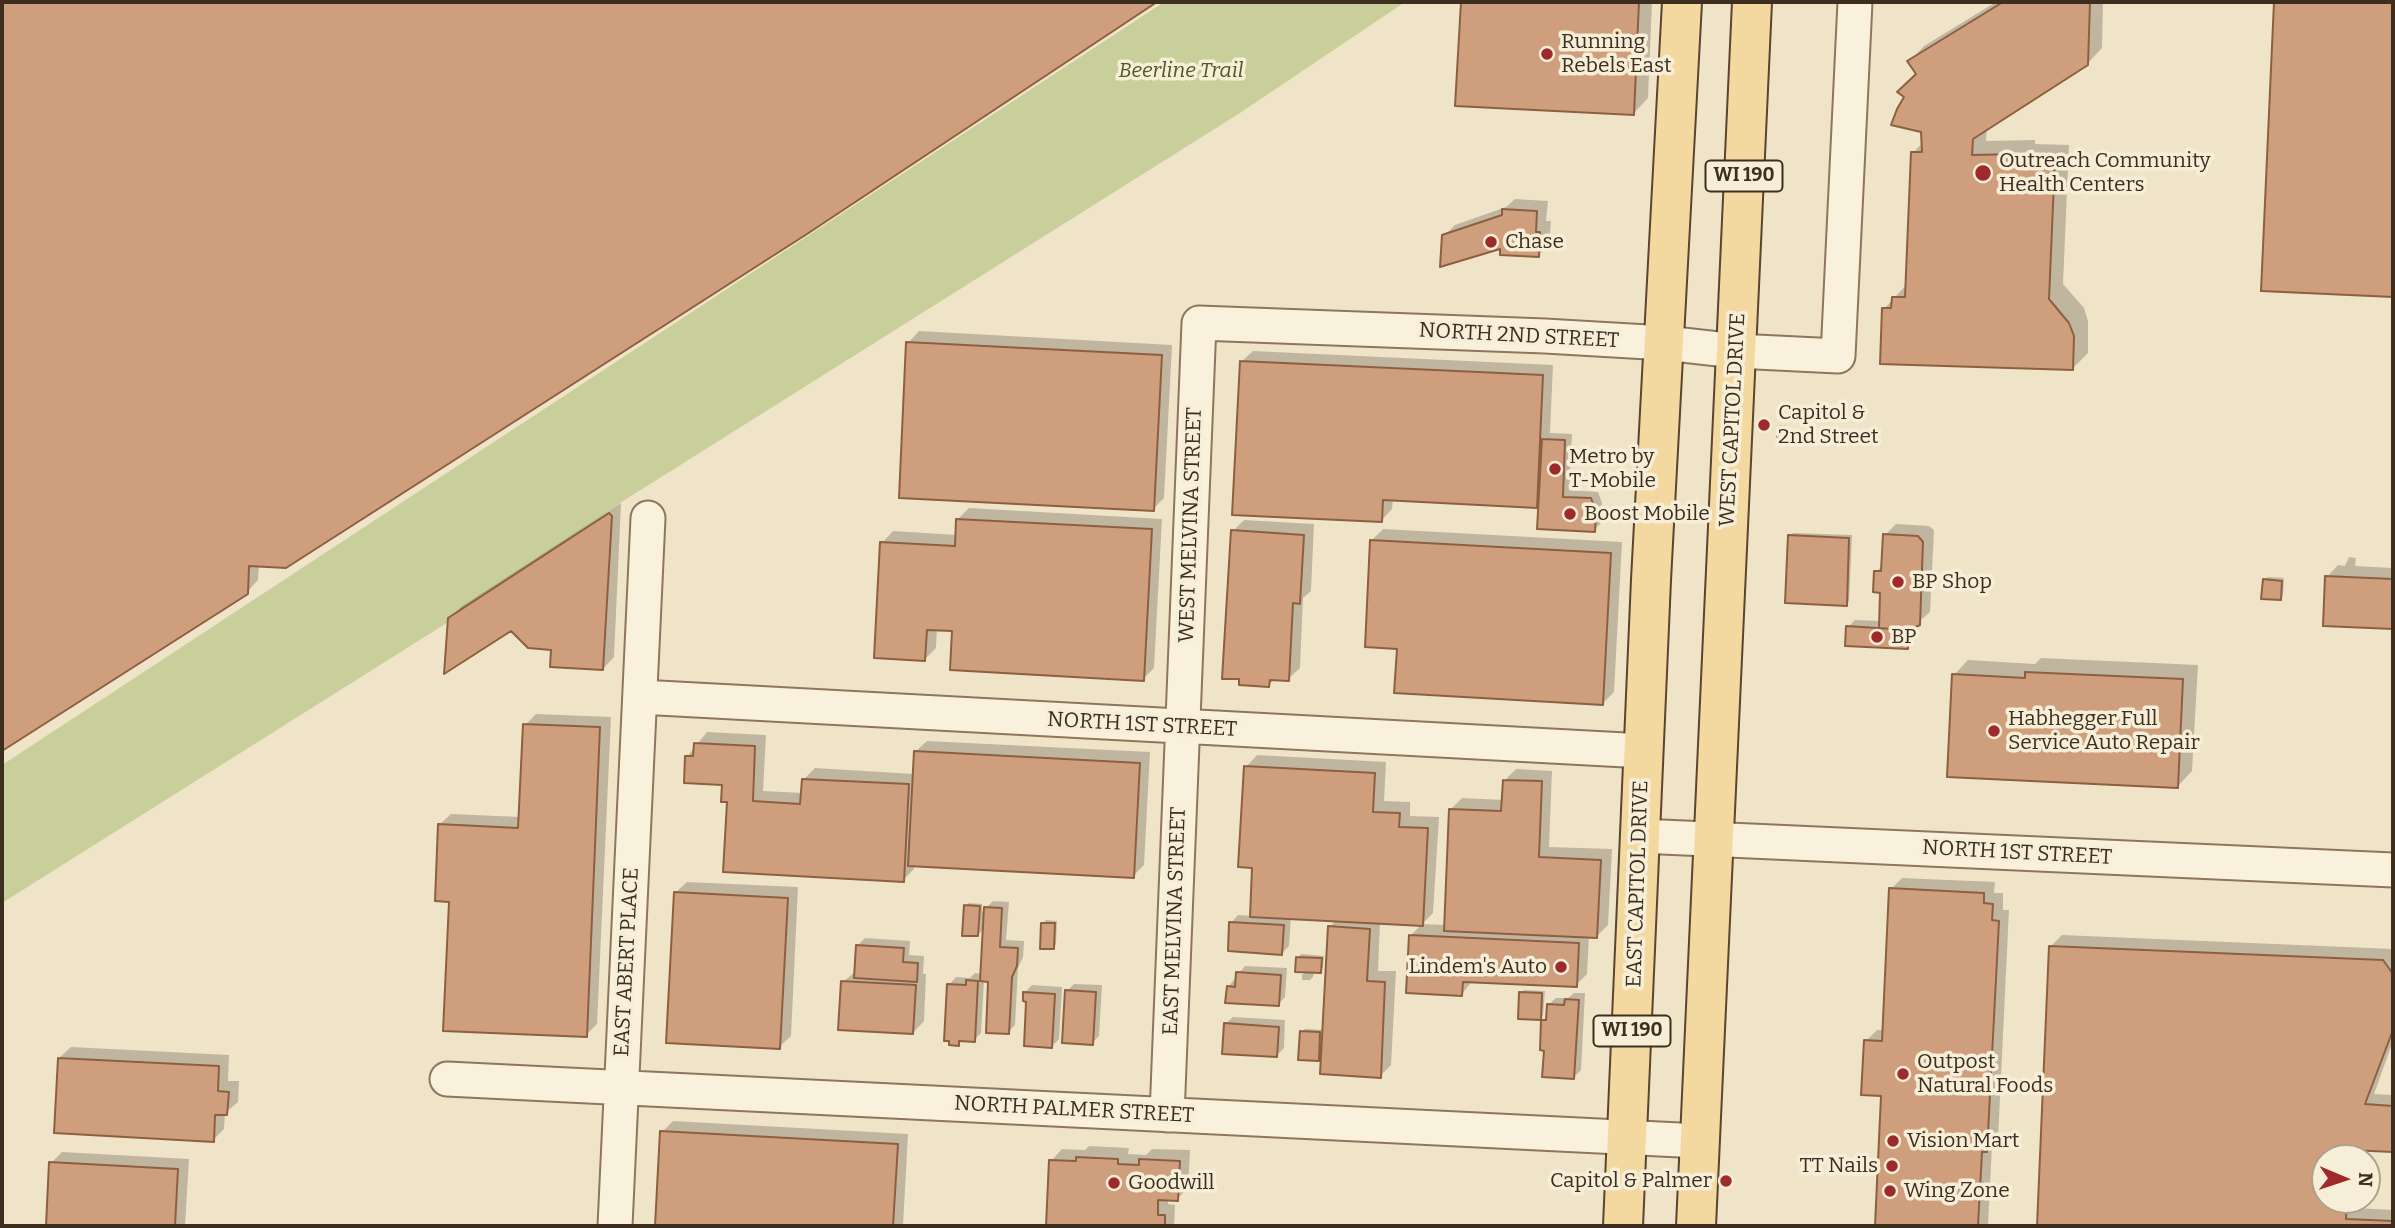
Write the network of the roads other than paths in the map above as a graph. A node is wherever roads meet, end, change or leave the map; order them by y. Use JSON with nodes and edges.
{"nodes":[{"id":1,"x":1682,"y":2,"type":"edge"},
{"id":2,"x":1752,"y":2,"type":"edge"},
{"id":3,"x":1855,"y":2,"type":"edge"},
{"id":4,"x":1199,"y":323,"type":"joint"},
{"id":5,"x":1665,"y":343,"type":"junction"},
{"id":6,"x":1737,"y":351,"type":"junction"},
{"id":7,"x":648,"y":517,"type":"dead end"},
{"id":8,"x":640,"y":698,"type":"junction"},
{"id":9,"x":1184,"y":727,"type":"junction"},
{"id":10,"x":1644,"y":751,"type":"junction"},
{"id":11,"x":1640,"y":836,"type":"junction"},
{"id":12,"x":1714,"y":839,"type":"junction"},
{"id":13,"x":2393,"y":870,"type":"edge"},
{"id":14,"x":447,"y":1079,"type":"dead end"},
{"id":15,"x":621,"y":1087,"type":"junction"},
{"id":16,"x":1167,"y":1115,"type":"junction"},
{"id":17,"x":1627,"y":1138,"type":"junction"},
{"id":18,"x":1700,"y":1141,"type":"junction"},
{"id":19,"x":615,"y":1226,"type":"edge"},
{"id":20,"x":1623,"y":1226,"type":"edge"},
{"id":21,"x":1696,"y":1226,"type":"edge"}],
"edges":[{"from":1,"to":5,"type":"main road","number":"WI 190"},
{"from":2,"to":6,"type":"main road","name":"WEST CAPITOL DRIVE","number":"WI 190"},
{"from":3,"to":6,"type":"street","name":"NORTH 2ND STREET"},
{"from":4,"to":5,"type":"street","name":"NORTH 2ND STREET"},
{"from":4,"to":9,"type":"street","name":"WEST MELVINA STREET"},
{"from":5,"to":6,"type":"street","name":"NORTH 2ND STREET"},
{"from":5,"to":10,"type":"main road","number":"WI 190"},
{"from":6,"to":12,"type":"main road","name":"WEST CAPITOL DRIVE","number":"WI 190"},
{"from":7,"to":8,"type":"street","name":"EAST ABERT PLACE"},
{"from":8,"to":9,"type":"street","name":"NORTH 1ST STREET"},
{"from":8,"to":15,"type":"street","name":"EAST ABERT PLACE"},
{"from":9,"to":10,"type":"street","name":"NORTH 1ST STREET"},
{"from":9,"to":16,"type":"street","name":"EAST MELVINA STREET"},
{"from":10,"to":11,"type":"main road","name":"EAST CAPITOL DRIVE","number":"WI 190"},
{"from":11,"to":12,"type":"street","name":"NORTH 1ST STREET"},
{"from":11,"to":17,"type":"main road","name":"EAST CAPITOL DRIVE","number":"WI 190"},
{"from":12,"to":13,"type":"street","name":"NORTH 1ST STREET"},
{"from":12,"to":18,"type":"main road","number":"WI 190"},
{"from":14,"to":15,"type":"street","name":"NORTH PALMER STREET"},
{"from":15,"to":16,"type":"street","name":"NORTH PALMER STREET"},
{"from":15,"to":19,"type":"street","name":"EAST ABERT PLACE"},
{"from":16,"to":17,"type":"street","name":"NORTH PALMER STREET"},
{"from":17,"to":18,"type":"street","name":"NORTH PALMER STREET"},
{"from":17,"to":20,"type":"main road","name":"EAST CAPITOL DRIVE","number":"WI 190"},
{"from":18,"to":21,"type":"main road","number":"WI 190"}]}
